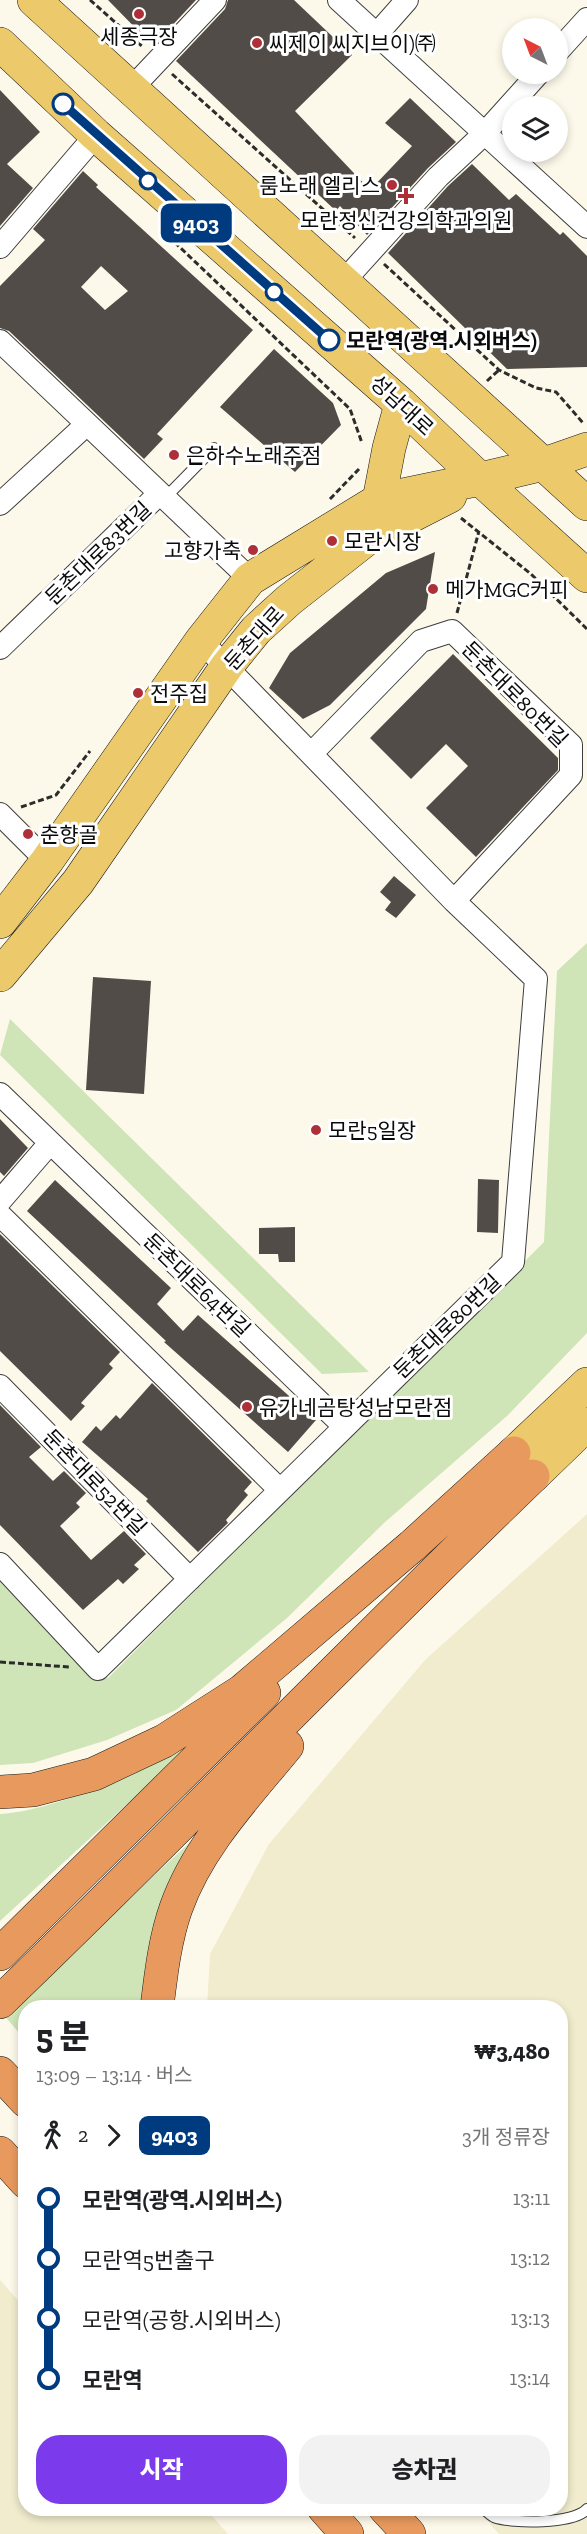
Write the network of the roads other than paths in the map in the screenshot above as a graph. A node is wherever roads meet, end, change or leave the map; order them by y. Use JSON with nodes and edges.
{"nodes":[{"id":1,"x":34,"y":0,"type":"edge"},
{"id":2,"x":215,"y":0,"type":"edge"},
{"id":3,"x":339,"y":0,"type":"edge"},
{"id":4,"x":407,"y":0,"type":"edge"},
{"id":5,"x":587,"y":19,"type":"edge"},
{"id":6,"x":377,"y":34,"type":"junction"},
{"id":7,"x":568,"y":40,"type":"edge"},
{"id":8,"x":0,"y":44,"type":"edge"},
{"id":9,"x":529,"y":84,"type":"edge"},
{"id":10,"x":131,"y":89,"type":"junction"},
{"id":11,"x":484,"y":134,"type":"junction"},
{"id":12,"x":96,"y":135,"type":"junction"},
{"id":13,"x":587,"y":227,"type":"edge"},
{"id":14,"x":0,"y":247,"type":"edge"},
{"id":15,"x":343,"y":282,"type":"junction"},
{"id":16,"x":0,"y":341,"type":"edge"},
{"id":17,"x":401,"y":404,"type":"junction"},
{"id":18,"x":87,"y":424,"type":"junction"},
{"id":19,"x":214,"y":448,"type":"dead end"},
{"id":20,"x":587,"y":449,"type":"edge"},
{"id":21,"x":543,"y":464,"type":"junction"},
{"id":22,"x":480,"y":479,"type":"junction"},
{"id":23,"x":162,"y":496,"type":"junction"},
{"id":24,"x":379,"y":500,"type":"junction"},
{"id":25,"x":2,"y":503,"type":"edge"},
{"id":26,"x":587,"y":504,"type":"edge"},
{"id":27,"x":587,"y":576,"type":"edge"},
{"id":28,"x":250,"y":579,"type":"junction"},
{"id":29,"x":201,"y":641,"type":"junction"},
{"id":30,"x":0,"y":648,"type":"edge"},
{"id":31,"x":227,"y":666,"type":"junction"},
{"id":32,"x":312,"y":753,"type":"junction"},
{"id":33,"x":0,"y":814,"type":"edge"},
{"id":34,"x":47,"y":861,"type":"junction"},
{"id":35,"x":454,"y":901,"type":"junction"},
{"id":36,"x":0,"y":922,"type":"edge"},
{"id":37,"x":0,"y":975,"type":"edge"},
{"id":38,"x":0,"y":1094,"type":"edge"},
{"id":39,"x":50,"y":1143,"type":"junction"},
{"id":40,"x":0,"y":1201,"type":"edge"},
{"id":41,"x":0,"y":1215,"type":"edge"},
{"id":42,"x":587,"y":1384,"type":"edge"},
{"id":43,"x":0,"y":1386,"type":"edge"},
{"id":44,"x":344,"y":1426,"type":"junction"},
{"id":45,"x":581,"y":1432,"type":"edge"},
{"id":46,"x":524,"y":1465,"type":"junction"},
{"id":47,"x":280,"y":1490,"type":"junction"},
{"id":48,"x":412,"y":1546,"type":"junction"},
{"id":49,"x":0,"y":1564,"type":"edge"},
{"id":50,"x":190,"y":1579,"type":"junction"},
{"id":51,"x":423,"y":1581,"type":"junction"},
{"id":52,"x":0,"y":1792,"type":"edge"},
{"id":53,"x":0,"y":1954,"type":"edge"},
{"id":54,"x":158,"y":2000,"type":"edge"},
{"id":55,"x":0,"y":2002,"type":"edge"},
{"id":56,"x":0,"y":2073,"type":"edge"},
{"id":57,"x":18,"y":2092,"type":"edge"},
{"id":58,"x":587,"y":2509,"type":"edge"},
{"id":59,"x":331,"y":2516,"type":"edge"},
{"id":60,"x":392,"y":2516,"type":"edge"},
{"id":61,"x":492,"y":2516,"type":"edge"},
{"id":62,"x":347,"y":2534,"type":"edge"},
{"id":63,"x":409,"y":2534,"type":"edge"}],
"edges":[{"from":1,"to":10,"type":"main road"},
{"from":2,"to":10,"type":"street"},
{"from":3,"to":6,"type":"street"},
{"from":4,"to":6,"type":"street"},
{"from":5,"to":7,"type":"street"},
{"from":6,"to":11,"type":"street"},
{"from":8,"to":12,"type":"main road","name":"성남대로"},
{"from":9,"to":11,"type":"street"},
{"from":10,"to":15,"type":"main road"},
{"from":11,"to":13,"type":"street"},
{"from":11,"to":15,"type":"street"},
{"from":12,"to":14,"type":"street"},
{"from":12,"to":17,"type":"main road","name":"성남대로"},
{"from":15,"to":21,"type":"main road"},
{"from":16,"to":18,"type":"street","name":"둔촌대로83번길"},
{"from":17,"to":22,"type":"main road","name":"성남대로"},
{"from":17,"to":24,"type":"main road"},
{"from":18,"to":23,"type":"street","name":"둔촌대로83번길"},
{"from":18,"to":25,"type":"street"},
{"from":19,"to":23,"type":"lane","name":"둔촌대로83번길"},
{"from":20,"to":21,"type":"main road","name":"둔촌대로"},
{"from":21,"to":22,"type":"main road","name":"둔촌대로"},
{"from":21,"to":26,"type":"main road"},
{"from":22,"to":24,"type":"main road","name":"둔촌대로"},
{"from":22,"to":27,"type":"main road","name":"성남대로"},
{"from":22,"to":31,"type":"main road","name":"둔촌대로"},
{"from":23,"to":28,"type":"street","name":"둔촌대로83번길"},
{"from":23,"to":30,"type":"street","name":"둔촌대로83번길"},
{"from":24,"to":28,"type":"main road","name":"둔촌대로"},
{"from":28,"to":29,"type":"main road","name":"둔촌대로"},
{"from":29,"to":31,"type":"street","name":"둔촌대로80번길"},
{"from":29,"to":34,"type":"main road","name":"둔촌대로"},
{"from":31,"to":32,"type":"street","name":"둔촌대로80번길"},
{"from":31,"to":37,"type":"main road","name":"둔촌대로"},
{"from":32,"to":35,"type":"street","name":"둔촌대로80번길"},
{"from":32,"to":35,"type":"street","name":"둔촌대로80번길"},
{"from":33,"to":34,"type":"street"},
{"from":34,"to":36,"type":"main road","name":"둔촌대로"},
{"from":35,"to":44,"type":"street","name":"둔촌대로80번길"},
{"from":38,"to":39,"type":"street","name":"둔촌대로64번길"},
{"from":39,"to":40,"type":"street"},
{"from":39,"to":44,"type":"street","name":"둔촌대로64번길"},
{"from":41,"to":47,"type":"street"},
{"from":42,"to":46,"type":"main road"},
{"from":43,"to":50,"type":"street","name":"둔촌대로52번길"},
{"from":44,"to":47,"type":"street","name":"둔촌대로80번길"},
{"from":45,"to":46,"type":"main road"},
{"from":46,"to":48,"type":"highway"},
{"from":46,"to":51,"type":"highway"},
{"from":47,"to":50,"type":"street","name":"둔촌대로80번길"},
{"from":48,"to":52,"type":"highway"},
{"from":48,"to":53,"type":"highway"},
{"from":49,"to":50,"type":"street","name":"둔촌대로80번길"},
{"from":51,"to":54,"type":"highway"},
{"from":51,"to":55,"type":"highway"},
{"from":56,"to":57,"type":"highway"},
{"from":58,"to":61,"type":"lane"},
{"from":59,"to":62,"type":"highway"},
{"from":60,"to":63,"type":"highway"}]}
